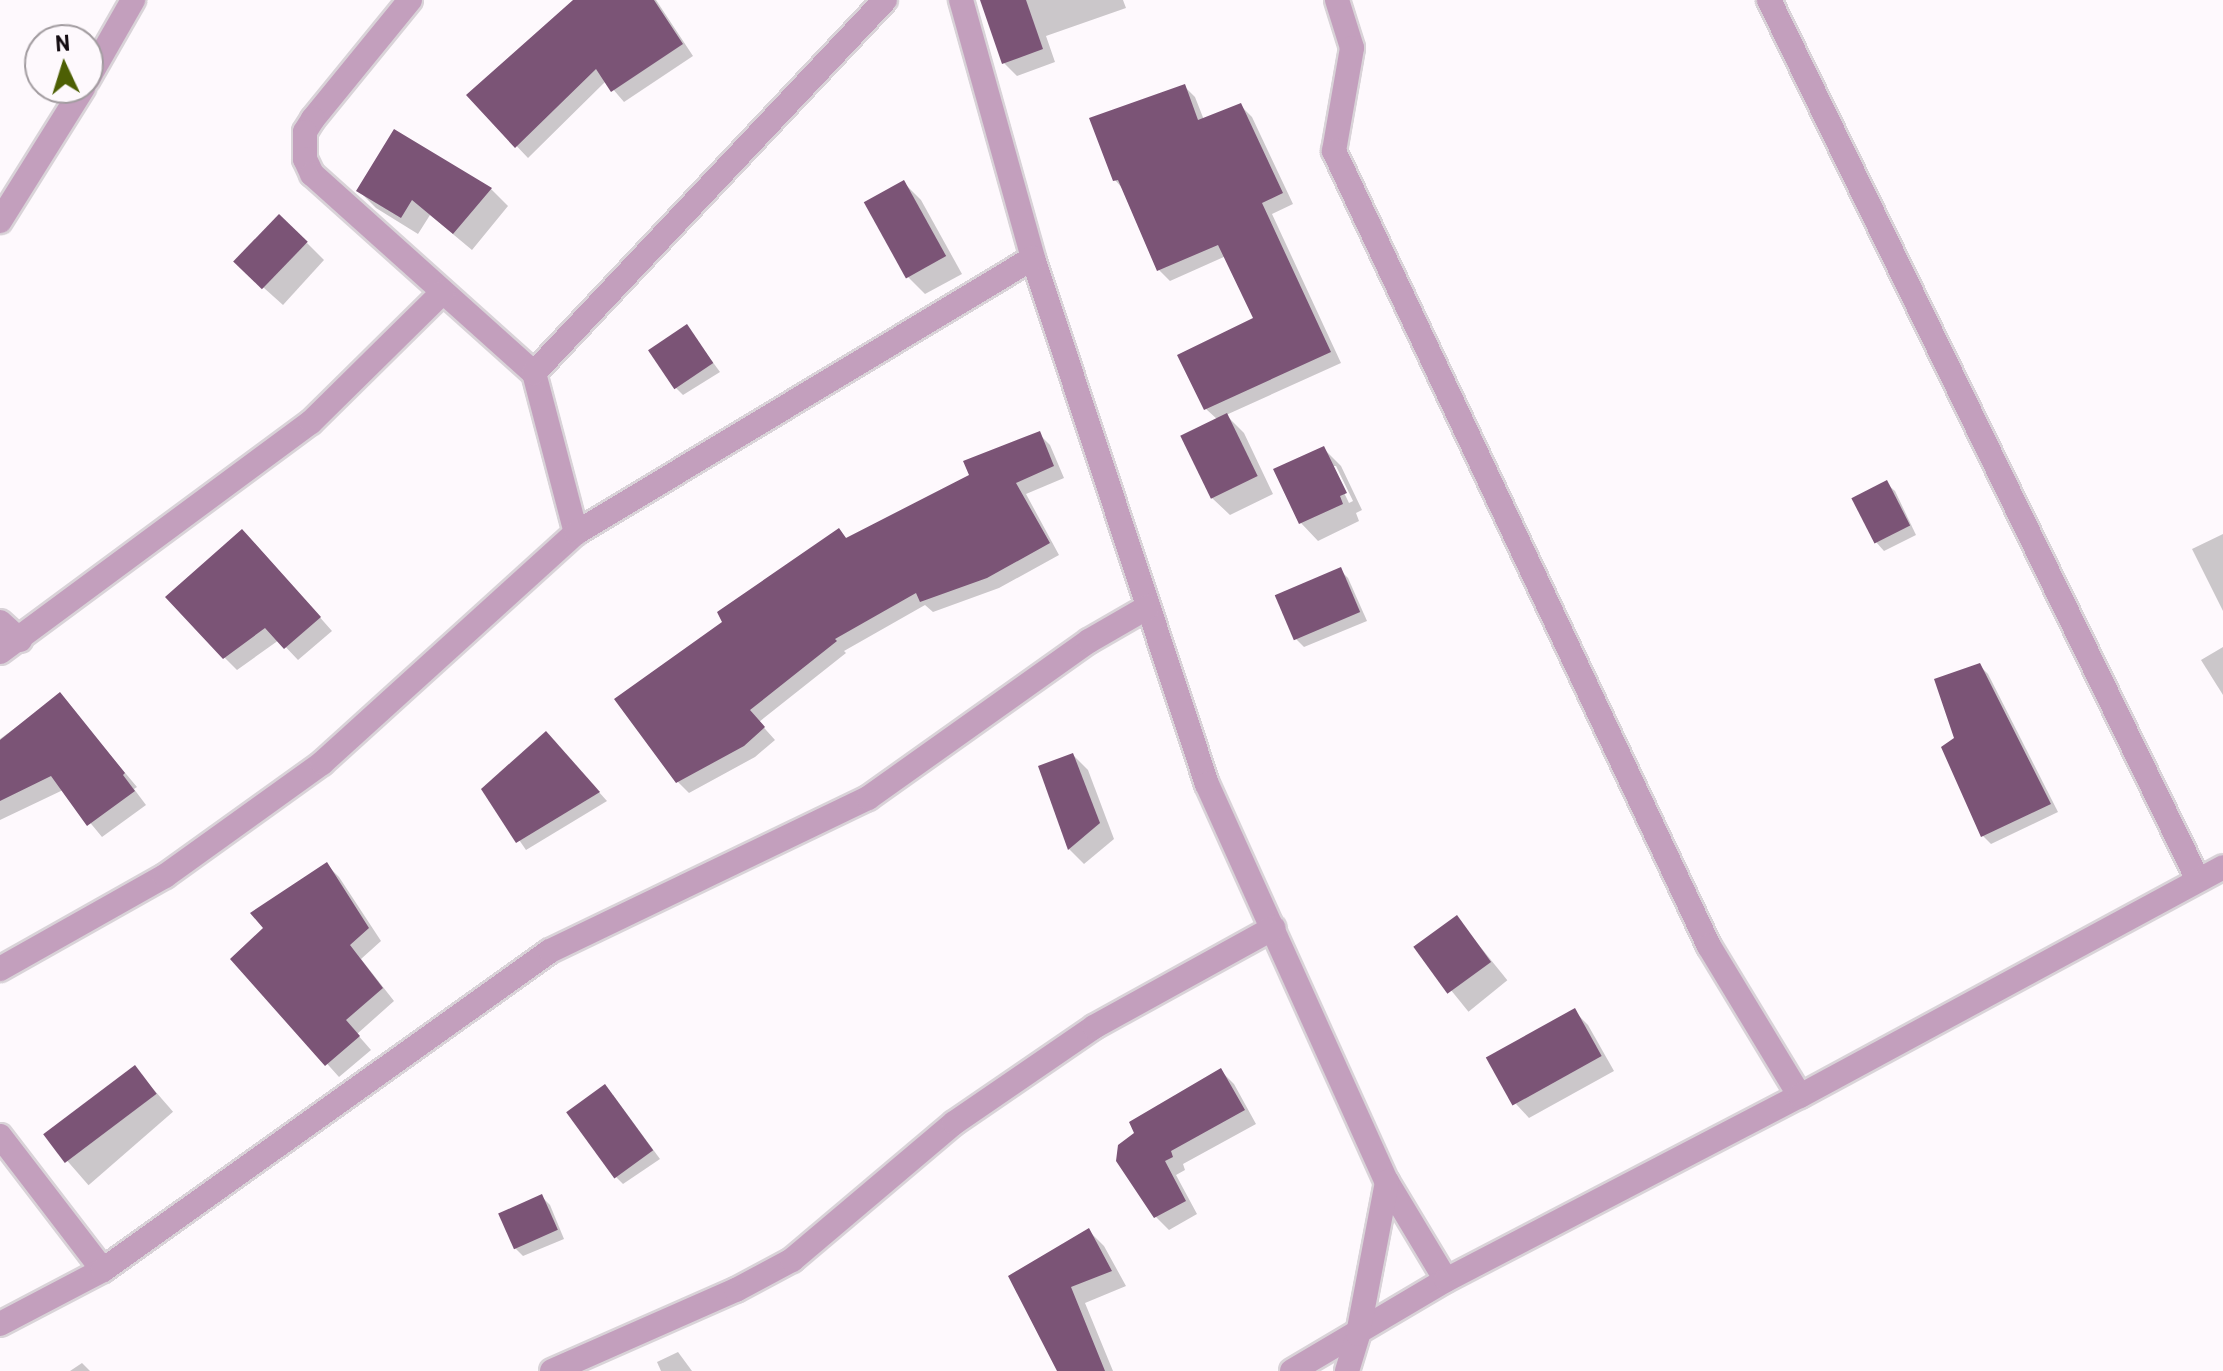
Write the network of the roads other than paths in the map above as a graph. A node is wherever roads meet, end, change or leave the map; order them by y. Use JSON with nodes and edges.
{"nodes":[{"id":1,"x":133,"y":0,"type":"edge"},
{"id":2,"x":410,"y":0,"type":"edge"},
{"id":3,"x":885,"y":0,"type":"edge"},
{"id":4,"x":961,"y":0,"type":"edge"},
{"id":5,"x":1337,"y":0,"type":"edge"},
{"id":6,"x":1769,"y":0,"type":"edge"},
{"id":7,"x":104,"y":51,"type":"edge"},
{"id":8,"x":73,"y":104,"type":"edge"},
{"id":9,"x":0,"y":221,"type":"edge"},
{"id":10,"x":1033,"y":258,"type":"junction"},
{"id":11,"x":443,"y":292,"type":"junction"},
{"id":12,"x":534,"y":373,"type":"junction"},
{"id":13,"x":576,"y":533,"type":"junction"},
{"id":14,"x":1148,"y":607,"type":"junction"},
{"id":15,"x":0,"y":622,"type":"edge"},
{"id":16,"x":10,"y":646,"type":"edge"},
{"id":17,"x":2223,"y":867,"type":"edge"},
{"id":18,"x":2198,"y":880,"type":"junction"},
{"id":19,"x":1273,"y":928,"type":"junction"},
{"id":20,"x":0,"y":969,"type":"edge"},
{"id":21,"x":1800,"y":1096,"type":"junction"},
{"id":22,"x":0,"y":1136,"type":"edge"},
{"id":23,"x":1387,"y":1182,"type":"junction"},
{"id":24,"x":103,"y":1270,"type":"junction"},
{"id":25,"x":1446,"y":1280,"type":"junction"},
{"id":26,"x":0,"y":1324,"type":"edge"},
{"id":27,"x":1358,"y":1334,"type":"junction"},
{"id":28,"x":552,"y":1371,"type":"edge"},
{"id":29,"x":1292,"y":1371,"type":"edge"},
{"id":30,"x":1347,"y":1371,"type":"edge"}],
"edges":[{"from":1,"to":7,"type":"street"},
{"from":2,"to":11,"type":"street"},
{"from":3,"to":12,"type":"street"},
{"from":4,"to":10,"type":"street"},
{"from":5,"to":21,"type":"street"},
{"from":6,"to":18,"type":"street"},
{"from":8,"to":9,"type":"street"},
{"from":10,"to":13,"type":"street"},
{"from":10,"to":14,"type":"street"},
{"from":11,"to":12,"type":"street"},
{"from":11,"to":16,"type":"street"},
{"from":12,"to":13,"type":"street"},
{"from":13,"to":20,"type":"street"},
{"from":14,"to":19,"type":"street"},
{"from":14,"to":24,"type":"street"},
{"from":15,"to":16,"type":"street"},
{"from":17,"to":18,"type":"street"},
{"from":18,"to":21,"type":"street"},
{"from":19,"to":23,"type":"street"},
{"from":19,"to":28,"type":"street"},
{"from":21,"to":25,"type":"street"},
{"from":22,"to":24,"type":"street"},
{"from":23,"to":25,"type":"street"},
{"from":23,"to":27,"type":"street"},
{"from":24,"to":26,"type":"street"},
{"from":25,"to":27,"type":"street"},
{"from":27,"to":29,"type":"street"},
{"from":27,"to":30,"type":"street"}]}
